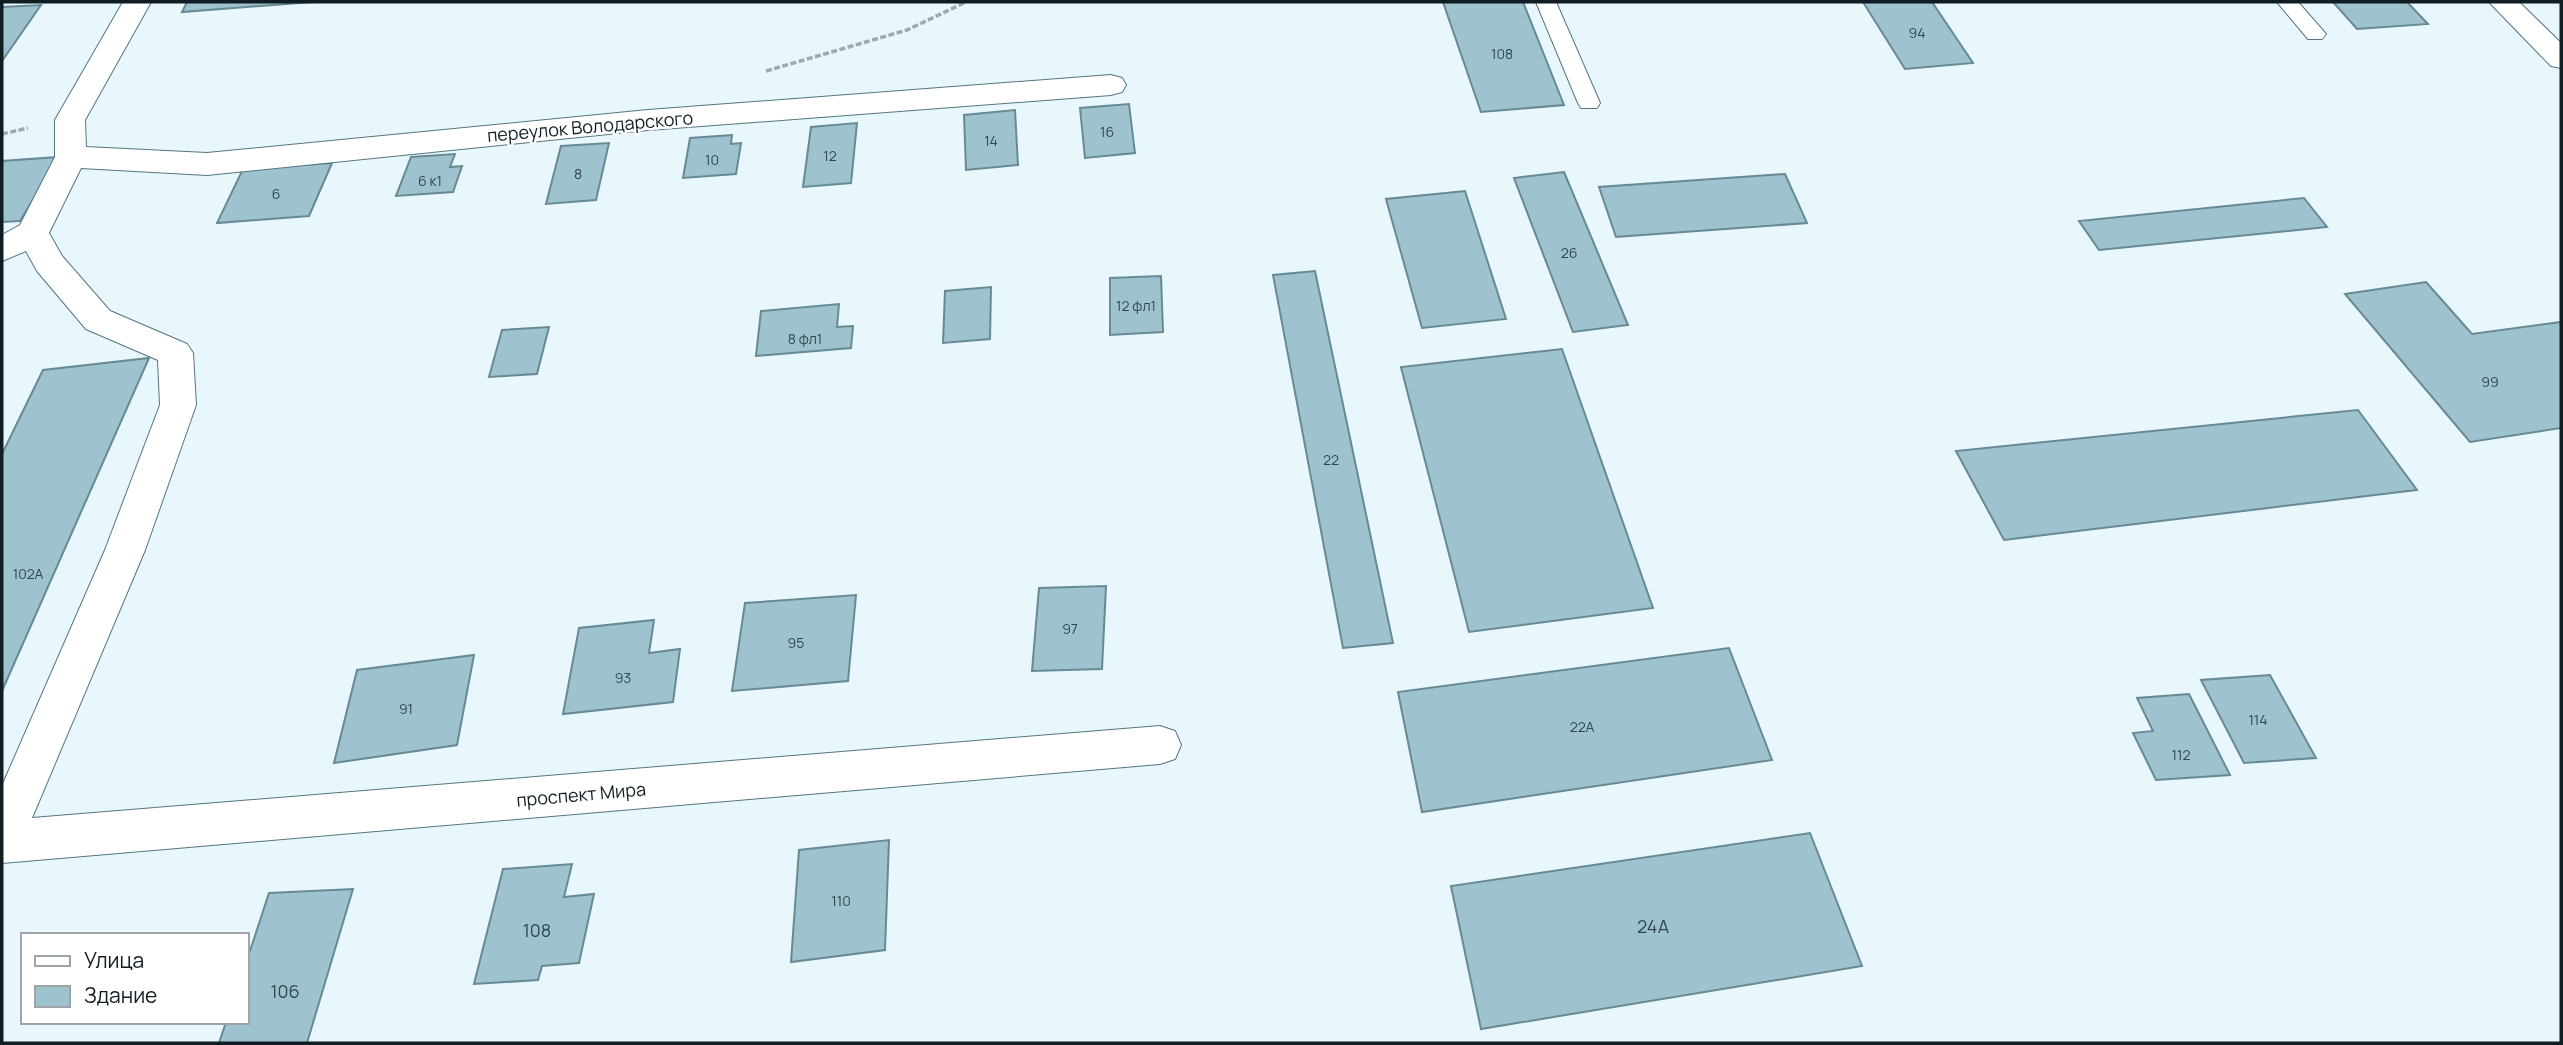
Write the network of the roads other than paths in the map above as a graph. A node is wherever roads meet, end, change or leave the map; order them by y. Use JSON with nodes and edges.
{"nodes":[{"id":1,"x":137,"y":2,"type":"edge"},
{"id":2,"x":1546,"y":2,"type":"edge"},
{"id":3,"x":2287,"y":2,"type":"edge"},
{"id":4,"x":2503,"y":2,"type":"edge"},
{"id":5,"x":2315,"y":34,"type":"dead end"},
{"id":6,"x":2561,"y":59,"type":"edge"},
{"id":7,"x":1111,"y":85,"type":"dead end"},
{"id":8,"x":1589,"y":103,"type":"dead end"},
{"id":9,"x":71,"y":156,"type":"junction"},
{"id":10,"x":17,"y":241,"type":"edge"},
{"id":11,"x":1160,"y":745,"type":"dead end"},
{"id":12,"x":2,"y":836,"type":"edge"},
{"id":13,"x":2,"y":842,"type":"edge"}],
"edges":[{"from":1,"to":9,"type":"street"},
{"from":2,"to":8,"type":"lane"},
{"from":3,"to":5,"type":"lane"},
{"from":4,"to":6,"type":"street"},
{"from":7,"to":9,"type":"street","name":"переулок Володарского"},
{"from":9,"to":10,"type":"street"},
{"from":10,"to":12,"type":"street"},
{"from":11,"to":13,"type":"street","name":"проспект Мира"}]}
